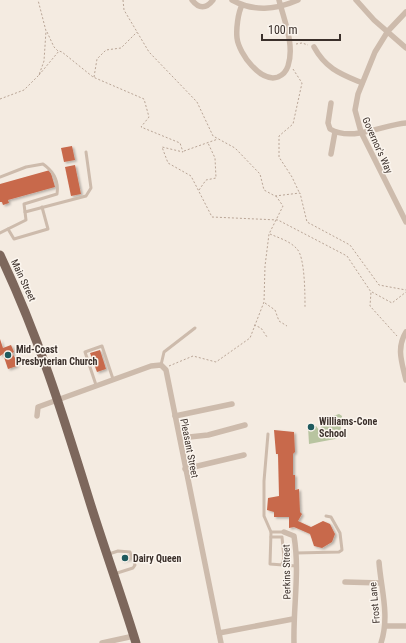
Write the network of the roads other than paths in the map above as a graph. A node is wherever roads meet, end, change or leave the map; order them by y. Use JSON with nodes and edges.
{"nodes":[{"id":1,"x":192,"y":0,"type":"edge"},
{"id":2,"x":213,"y":0,"type":"edge"},
{"id":3,"x":232,"y":0,"type":"edge"},
{"id":4,"x":279,"y":0,"type":"edge"},
{"id":5,"x":298,"y":0,"type":"edge"},
{"id":6,"x":356,"y":0,"type":"edge"},
{"id":7,"x":242,"y":5,"type":"junction"},
{"id":8,"x":281,"y":6,"type":"junction"},
{"id":9,"x":406,"y":12,"type":"edge"},
{"id":10,"x":388,"y":31,"type":"junction"},
{"id":11,"x":314,"y":47,"type":"road end"},
{"id":12,"x":406,"y":48,"type":"edge"},
{"id":13,"x":362,"y":83,"type":"junction"},
{"id":14,"x":331,"y":103,"type":"dead end"},
{"id":15,"x":406,"y":123,"type":"edge"},
{"id":16,"x":335,"y":132,"type":"junction"},
{"id":17,"x":361,"y":132,"type":"junction"},
{"id":18,"x":86,"y":152,"type":"dead end"},
{"id":19,"x":332,"y":154,"type":"dead end"},
{"id":20,"x":0,"y":177,"type":"edge"},
{"id":21,"x":42,"y":207,"type":"junction"},
{"id":22,"x":25,"y":212,"type":"junction"},
{"id":23,"x":406,"y":222,"type":"edge"},
{"id":24,"x":8,"y":229,"type":"junction"},
{"id":25,"x":0,"y":233,"type":"edge"},
{"id":26,"x":0,"y":255,"type":"edge"},
{"id":27,"x":195,"y":328,"type":"dead end"},
{"id":28,"x":406,"y":332,"type":"edge"},
{"id":29,"x":164,"y":366,"type":"junction"},
{"id":30,"x":113,"y":379,"type":"junction"},
{"id":31,"x":406,"y":380,"type":"edge"},
{"id":32,"x":96,"y":385,"type":"junction"},
{"id":33,"x":58,"y":399,"type":"junction"},
{"id":34,"x":232,"y":404,"type":"dead end"},
{"id":35,"x":37,"y":416,"type":"dead end"},
{"id":36,"x":175,"y":416,"type":"junction"},
{"id":37,"x":245,"y":425,"type":"dead end"},
{"id":38,"x":268,"y":434,"type":"dead end"},
{"id":39,"x":180,"y":438,"type":"junction"},
{"id":40,"x":244,"y":455,"type":"dead end"},
{"id":41,"x":185,"y":469,"type":"junction"},
{"id":42,"x":326,"y":516,"type":"dead end"},
{"id":43,"x":271,"y":532,"type":"junction"},
{"id":44,"x":284,"y":532,"type":"joint"},
{"id":45,"x":271,"y":537,"type":"junction"},
{"id":46,"x":296,"y":553,"type":"junction"},
{"id":47,"x":107,"y":554,"type":"junction"},
{"id":48,"x":379,"y":562,"type":"dead end"},
{"id":49,"x":282,"y":564,"type":"junction"},
{"id":50,"x":296,"y":566,"type":"junction"},
{"id":51,"x":114,"y":574,"type":"junction"},
{"id":52,"x":345,"y":582,"type":"dead end"},
{"id":53,"x":381,"y":583,"type":"junction"},
{"id":54,"x":293,"y":619,"type":"junction"},
{"id":55,"x":386,"y":626,"type":"junction"},
{"id":56,"x":406,"y":626,"type":"edge"},
{"id":57,"x":219,"y":633,"type":"junction"},
{"id":58,"x":135,"y":639,"type":"edge"},
{"id":59,"x":102,"y":643,"type":"edge"},
{"id":60,"x":221,"y":643,"type":"edge"},
{"id":61,"x":294,"y":643,"type":"edge"},
{"id":62,"x":381,"y":643,"type":"edge"}],
"edges":[{"from":1,"to":2,"type":"street"},
{"from":3,"to":7,"type":"street"},
{"from":4,"to":8,"type":"street"},
{"from":5,"to":8,"type":"street"},
{"from":6,"to":10,"type":"street"},
{"from":7,"to":8,"type":"street"},
{"from":7,"to":8,"type":"street"},
{"from":9,"to":10,"type":"street","name":"Governor's Way"},
{"from":10,"to":12,"type":"street"},
{"from":10,"to":13,"type":"street","name":"Governor's Way"},
{"from":11,"to":13,"type":"street"},
{"from":13,"to":17,"type":"street","name":"Governor's Way"},
{"from":14,"to":16,"type":"street"},
{"from":15,"to":17,"type":"street"},
{"from":16,"to":17,"type":"street"},
{"from":16,"to":19,"type":"street"},
{"from":17,"to":23,"type":"street","name":"Governor's Way"},
{"from":18,"to":21,"type":"lane"},
{"from":20,"to":22,"type":"lane"},
{"from":21,"to":22,"type":"lane"},
{"from":21,"to":24,"type":"lane"},
{"from":22,"to":24,"type":"lane"},
{"from":24,"to":25,"type":"lane"},
{"from":26,"to":33,"type":"main road","name":"Main Street"},
{"from":27,"to":29,"type":"lane"},
{"from":28,"to":31,"type":"street"},
{"from":29,"to":30,"type":"street"},
{"from":29,"to":36,"type":"street","name":"Pleasant Street"},
{"from":30,"to":32,"type":"street"},
{"from":30,"to":32,"type":"lane"},
{"from":32,"to":33,"type":"street"},
{"from":33,"to":35,"type":"street"},
{"from":33,"to":47,"type":"main road","name":"Main Street"},
{"from":34,"to":36,"type":"street"},
{"from":36,"to":39,"type":"street","name":"Pleasant Street"},
{"from":37,"to":39,"type":"street"},
{"from":38,"to":43,"type":"lane"},
{"from":39,"to":41,"type":"street","name":"Pleasant Street"},
{"from":40,"to":41,"type":"street"},
{"from":41,"to":57,"type":"street","name":"Pleasant Street"},
{"from":42,"to":46,"type":"lane"},
{"from":43,"to":44,"type":"lane"},
{"from":43,"to":45,"type":"lane"},
{"from":44,"to":46,"type":"street","name":"Perkins Street"},
{"from":45,"to":49,"type":"lane"},
{"from":45,"to":49,"type":"lane"},
{"from":46,"to":50,"type":"street","name":"Perkins Street"},
{"from":47,"to":51,"type":"main road","name":"Main Street"},
{"from":47,"to":51,"type":"lane"},
{"from":48,"to":53,"type":"street","name":"Frost Lane"},
{"from":49,"to":50,"type":"lane"},
{"from":50,"to":54,"type":"street","name":"Perkins Street"},
{"from":51,"to":58,"type":"main road","name":"Main Street"},
{"from":52,"to":53,"type":"street"},
{"from":53,"to":55,"type":"street","name":"Frost Lane"},
{"from":54,"to":57,"type":"street"},
{"from":54,"to":61,"type":"street","name":"Perkins Street"},
{"from":55,"to":56,"type":"street"},
{"from":55,"to":62,"type":"street","name":"Frost Lane"},
{"from":57,"to":60,"type":"street","name":"Pleasant Street"},
{"from":58,"to":59,"type":"street"}]}
